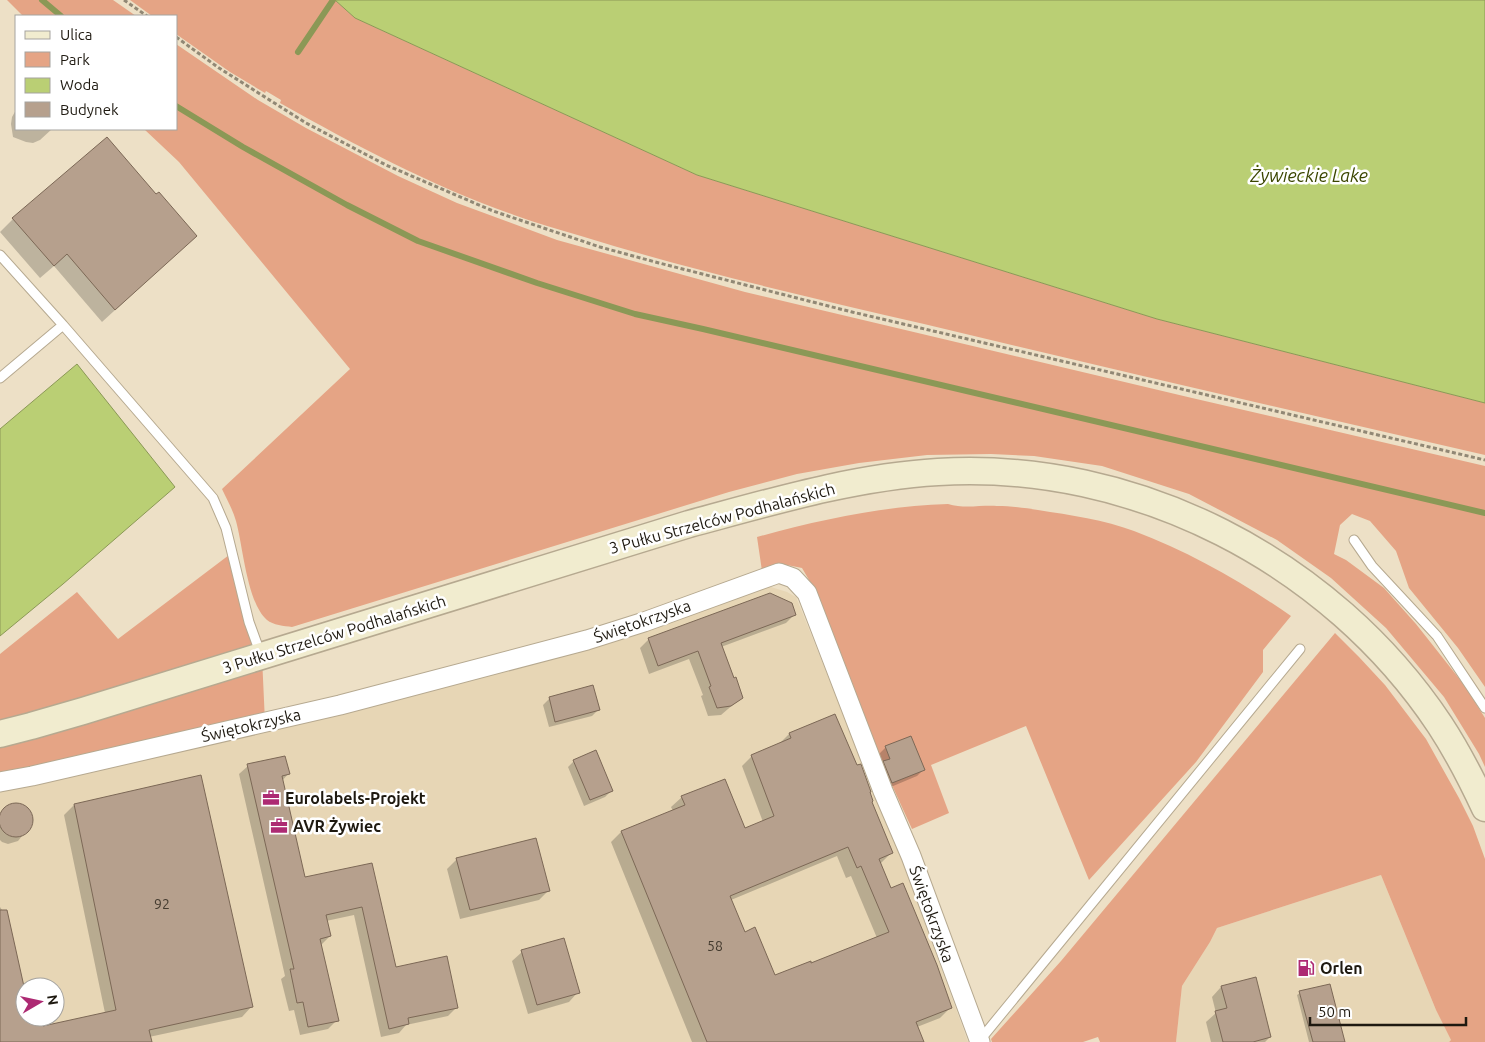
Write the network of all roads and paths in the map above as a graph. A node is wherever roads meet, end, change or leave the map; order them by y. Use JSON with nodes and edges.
{"nodes":[{"id":1,"x":124,"y":0,"type":"edge"},
{"id":2,"x":146,"y":15,"type":"edge"},
{"id":3,"x":178,"y":38,"type":"edge"},
{"id":4,"x":0,"y":255,"type":"edge"},
{"id":5,"x":8,"y":263,"type":"junction"},
{"id":6,"x":0,"y":269,"type":"edge"},
{"id":7,"x":63,"y":325,"type":"junction"},
{"id":8,"x":0,"y":378,"type":"edge"},
{"id":9,"x":1485,"y":460,"type":"edge"},
{"id":10,"x":1354,"y":540,"type":"dead end"},
{"id":11,"x":1300,"y":649,"type":"dead end"},
{"id":12,"x":262,"y":657,"type":"junction"},
{"id":13,"x":1485,"y":708,"type":"edge"},
{"id":14,"x":0,"y":734,"type":"edge"},
{"id":15,"x":0,"y":782,"type":"edge"},
{"id":16,"x":1485,"y":808,"type":"edge"},
{"id":17,"x":979,"y":1041,"type":"edge"}],
"edges":[{"from":1,"to":2,"type":"path"},
{"from":3,"to":9,"type":"path"},
{"from":4,"to":5,"type":"lane"},
{"from":5,"to":6,"type":"lane"},
{"from":5,"to":7,"type":"lane"},
{"from":7,"to":8,"type":"lane"},
{"from":7,"to":12,"type":"lane"},
{"from":10,"to":13,"type":"lane"},
{"from":11,"to":17,"type":"lane"},
{"from":12,"to":14,"type":"main road","name":"3 Pułku Strzelców Podhalańskich"},
{"from":12,"to":16,"type":"main road","name":"3 Pułku Strzelców Podhalańskich"},
{"from":15,"to":17,"type":"street","name":"Świętokrzyska"}]}
